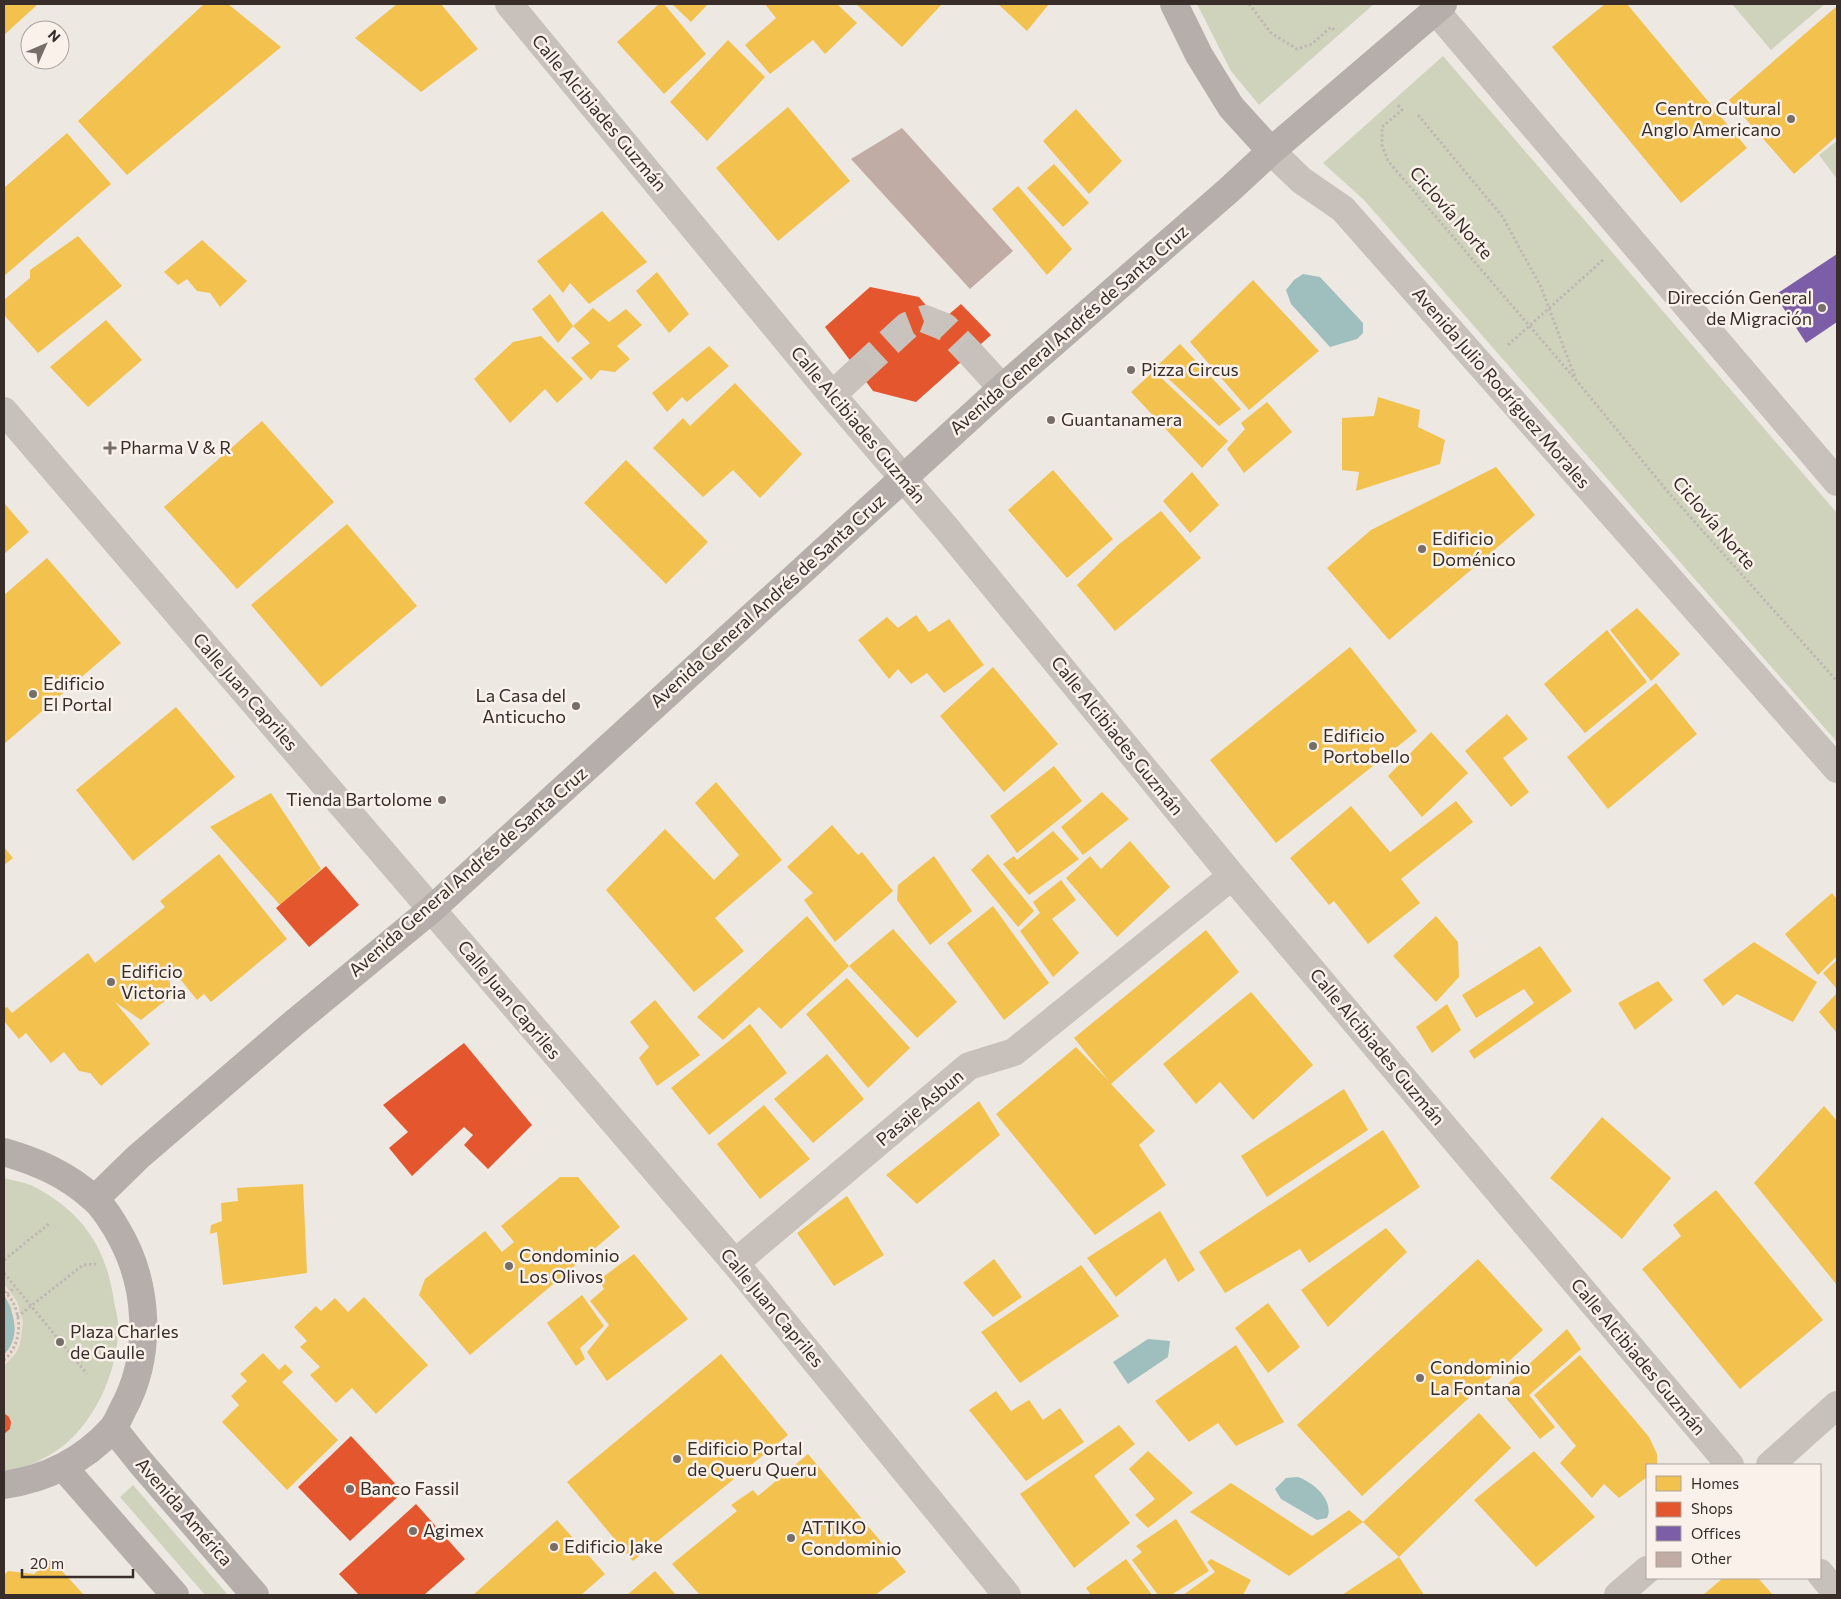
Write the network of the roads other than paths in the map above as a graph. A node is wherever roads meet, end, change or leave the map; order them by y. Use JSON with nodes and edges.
{"nodes":[{"id":1,"x":509,"y":4,"type":"edge"},
{"id":2,"x":1174,"y":4,"type":"edge"},
{"id":3,"x":1436,"y":6,"type":"edge"},
{"id":4,"x":1271,"y":151,"type":"junction"},
{"id":5,"x":971,"y":354,"type":"tunnel mouth"},
{"id":6,"x":858,"y":371,"type":"tunnel mouth"},
{"id":7,"x":1002,"y":388,"type":"junction"},
{"id":8,"x":832,"y":395,"type":"junction"},
{"id":9,"x":4,"y":411,"type":"edge"},
{"id":10,"x":904,"y":477,"type":"junction"},
{"id":11,"x":1837,"y":482,"type":"edge"},
{"id":12,"x":1837,"y":769,"type":"edge"},
{"id":13,"x":1232,"y":876,"type":"junction"},
{"id":14,"x":432,"y":909,"type":"junction"},
{"id":15,"x":4,"y":1152,"type":"edge"},
{"id":16,"x":95,"y":1199,"type":"junction"},
{"id":17,"x":735,"y":1264,"type":"junction"},
{"id":18,"x":1837,"y":1405,"type":"edge"},
{"id":19,"x":113,"y":1428,"type":"junction"},
{"id":20,"x":1729,"y":1464,"type":"edge"},
{"id":21,"x":1771,"y":1464,"type":"edge"},
{"id":22,"x":64,"y":1468,"type":"junction"},
{"id":23,"x":4,"y":1485,"type":"edge"},
{"id":24,"x":1646,"y":1571,"type":"edge"},
{"id":25,"x":1821,"y":1574,"type":"edge"},
{"id":26,"x":1837,"y":1594,"type":"edge"},
{"id":27,"x":175,"y":1595,"type":"edge"},
{"id":28,"x":255,"y":1595,"type":"edge"},
{"id":29,"x":1007,"y":1595,"type":"edge"},
{"id":30,"x":1618,"y":1595,"type":"edge"}],
"edges":[{"from":1,"to":8,"type":"street","name":"Calle Alcibiades Guzmán"},
{"from":2,"to":4,"type":"main road","name":"Avenida Julio Rodríguez Morales"},
{"from":3,"to":4,"type":"main road","name":"Avenida General Andrés de Santa Cruz"},
{"from":3,"to":11,"type":"street"},
{"from":4,"to":7,"type":"main road","name":"Avenida General Andrés de Santa Cruz"},
{"from":4,"to":12,"type":"street","name":"Avenida Julio Rodríguez Morales"},
{"from":5,"to":7,"type":"street"},
{"from":6,"to":8,"type":"street"},
{"from":7,"to":10,"type":"main road","name":"Avenida General Andrés de Santa Cruz"},
{"from":8,"to":10,"type":"street","name":"Calle Alcibiades Guzmán"},
{"from":9,"to":14,"type":"street","name":"Calle Juan Capriles"},
{"from":10,"to":13,"type":"street","name":"Calle Alcibiades Guzmán"},
{"from":10,"to":14,"type":"main road","name":"Avenida General Andrés de Santa Cruz"},
{"from":13,"to":17,"type":"street","name":"Pasaje Asbun"},
{"from":13,"to":20,"type":"street","name":"Calle Alcibiades Guzmán"},
{"from":14,"to":16,"type":"main road","name":"Avenida General Andrés de Santa Cruz"},
{"from":14,"to":17,"type":"street","name":"Calle Juan Capriles"},
{"from":15,"to":16,"type":"main road"},
{"from":16,"to":19,"type":"main road"},
{"from":17,"to":29,"type":"street","name":"Calle Juan Capriles"},
{"from":18,"to":21,"type":"street"},
{"from":19,"to":22,"type":"main road"},
{"from":19,"to":28,"type":"main road","name":"Avenida América"},
{"from":22,"to":23,"type":"main road"},
{"from":22,"to":27,"type":"main road"},
{"from":24,"to":30,"type":"street"},
{"from":25,"to":26,"type":"street"}]}
